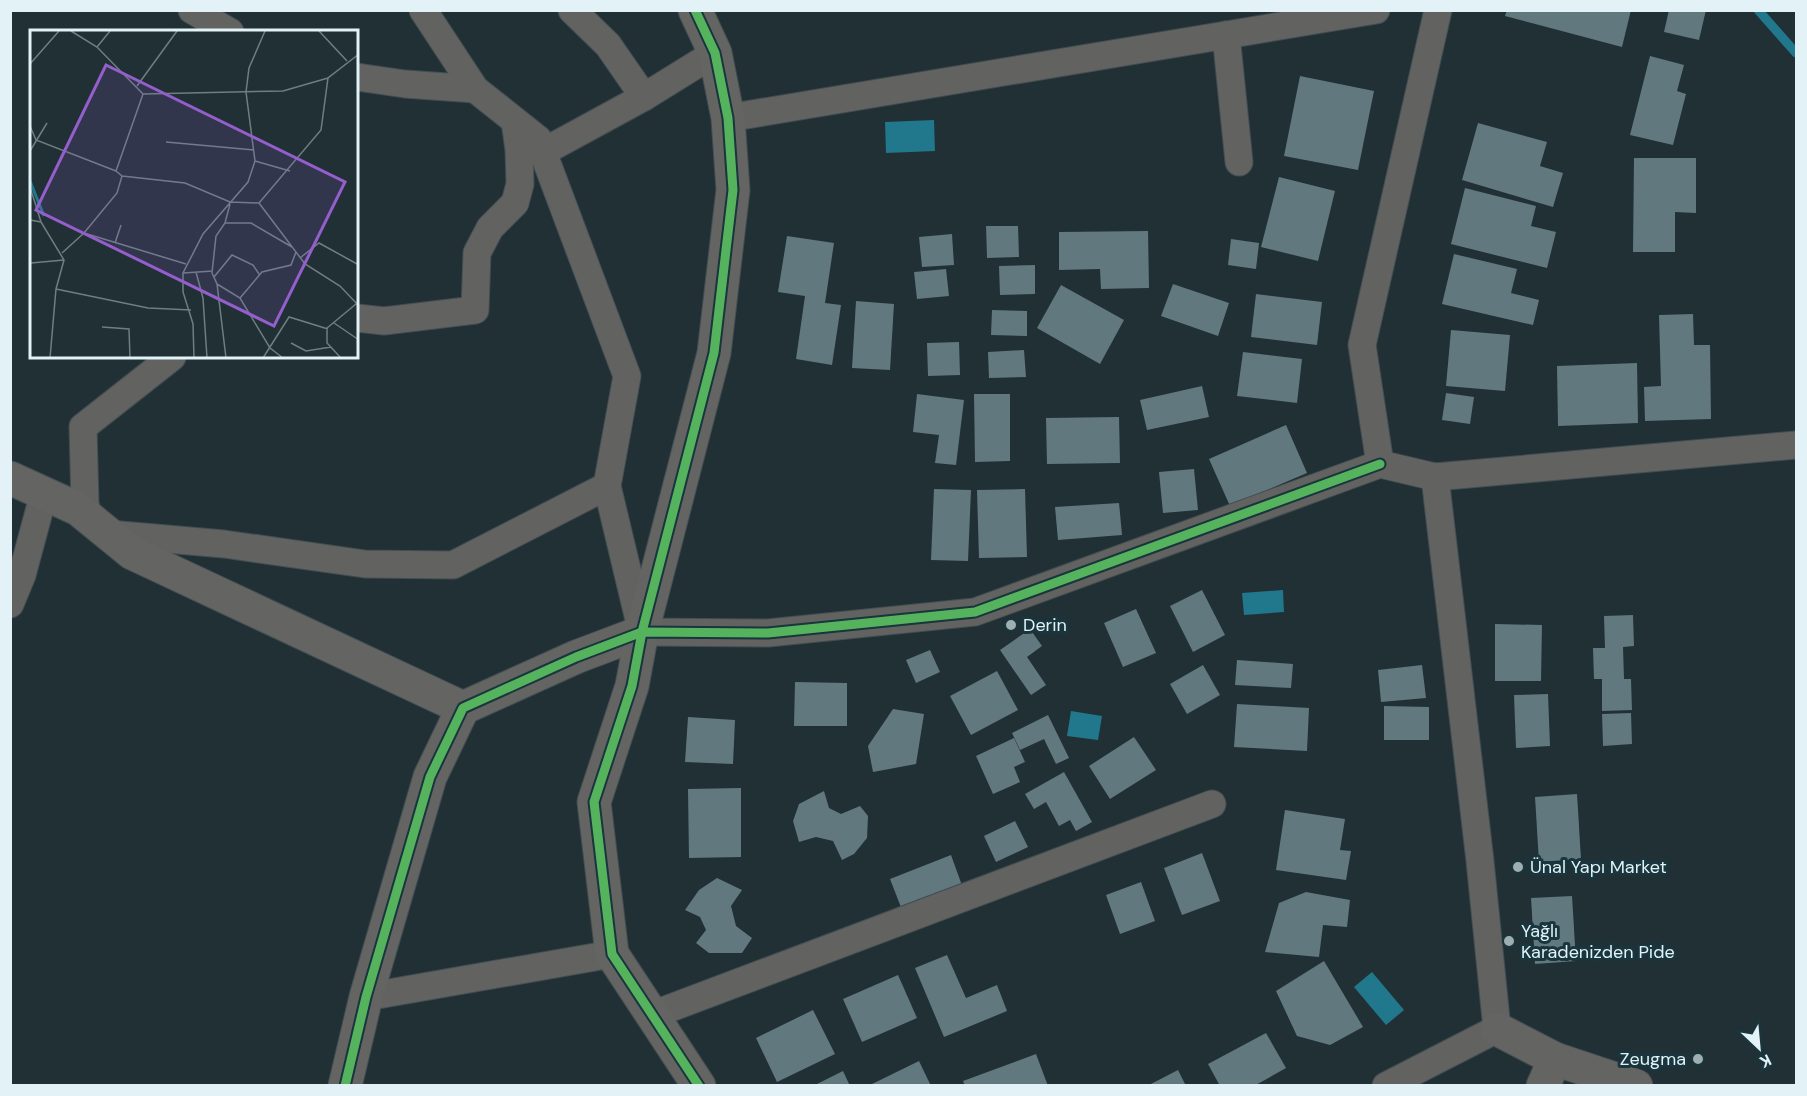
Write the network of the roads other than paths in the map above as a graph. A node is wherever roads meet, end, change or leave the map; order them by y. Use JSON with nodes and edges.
{"nodes":[{"id":1,"x":192,"y":10,"type":"edge"},
{"id":2,"x":423,"y":10,"type":"edge"},
{"id":3,"x":572,"y":10,"type":"edge"},
{"id":4,"x":695,"y":10,"type":"edge"},
{"id":5,"x":1376,"y":10,"type":"edge"},
{"id":6,"x":1438,"y":10,"type":"edge"},
{"id":7,"x":227,"y":30,"type":"edge"},
{"id":8,"x":1226,"y":35,"type":"junction"},
{"id":9,"x":715,"y":53,"type":"junction"},
{"id":10,"x":358,"y":77,"type":"edge"},
{"id":11,"x":475,"y":89,"type":"junction"},
{"id":12,"x":644,"y":97,"type":"junction"},
{"id":13,"x":728,"y":118,"type":"junction"},
{"id":14,"x":515,"y":121,"type":"junction"},
{"id":15,"x":543,"y":152,"type":"junction"},
{"id":16,"x":1239,"y":162,"type":"dead end"},
{"id":17,"x":358,"y":318,"type":"edge"},
{"id":18,"x":171,"y":358,"type":"edge"},
{"id":19,"x":1797,"y":445,"type":"edge"},
{"id":20,"x":1380,"y":464,"type":"junction"},
{"id":21,"x":1436,"y":477,"type":"junction"},
{"id":22,"x":10,"y":478,"type":"edge"},
{"id":23,"x":608,"y":486,"type":"junction"},
{"id":24,"x":44,"y":493,"type":"junction"},
{"id":25,"x":99,"y":526,"type":"junction"},
{"id":26,"x":10,"y":604,"type":"edge"},
{"id":27,"x":642,"y":632,"type":"junction"},
{"id":28,"x":463,"y":708,"type":"junction"},
{"id":29,"x":1212,"y":804,"type":"dead end"},
{"id":30,"x":612,"y":954,"type":"junction"},
{"id":31,"x":366,"y":997,"type":"junction"},
{"id":32,"x":651,"y":1015,"type":"junction"},
{"id":33,"x":1497,"y":1029,"type":"junction"},
{"id":34,"x":1549,"y":1072,"type":"edge"},
{"id":35,"x":345,"y":1086,"type":"edge"},
{"id":36,"x":699,"y":1086,"type":"edge"},
{"id":37,"x":1386,"y":1086,"type":"edge"},
{"id":38,"x":1636,"y":1086,"type":"edge"}],
"edges":[{"from":1,"to":7,"type":"street"},
{"from":2,"to":11,"type":"street"},
{"from":3,"to":12,"type":"street"},
{"from":4,"to":9,"type":"street"},
{"from":5,"to":8,"type":"street"},
{"from":6,"to":20,"type":"street"},
{"from":8,"to":13,"type":"street"},
{"from":8,"to":16,"type":"street"},
{"from":9,"to":12,"type":"street"},
{"from":9,"to":13,"type":"street"},
{"from":10,"to":11,"type":"street"},
{"from":11,"to":14,"type":"street"},
{"from":12,"to":15,"type":"street"},
{"from":13,"to":27,"type":"street"},
{"from":14,"to":15,"type":"street"},
{"from":14,"to":17,"type":"street"},
{"from":15,"to":23,"type":"street"},
{"from":18,"to":25,"type":"street"},
{"from":19,"to":21,"type":"street"},
{"from":20,"to":21,"type":"street"},
{"from":20,"to":27,"type":"street"},
{"from":21,"to":33,"type":"street"},
{"from":22,"to":24,"type":"street"},
{"from":23,"to":25,"type":"street"},
{"from":23,"to":27,"type":"street"},
{"from":24,"to":25,"type":"street"},
{"from":24,"to":26,"type":"street"},
{"from":25,"to":28,"type":"street"},
{"from":27,"to":28,"type":"street"},
{"from":27,"to":30,"type":"street"},
{"from":28,"to":31,"type":"street"},
{"from":29,"to":32,"type":"street"},
{"from":30,"to":31,"type":"street"},
{"from":30,"to":32,"type":"street"},
{"from":31,"to":35,"type":"street"},
{"from":32,"to":36,"type":"street"},
{"from":33,"to":34,"type":"street"},
{"from":33,"to":37,"type":"street"},
{"from":34,"to":38,"type":"street"}]}
